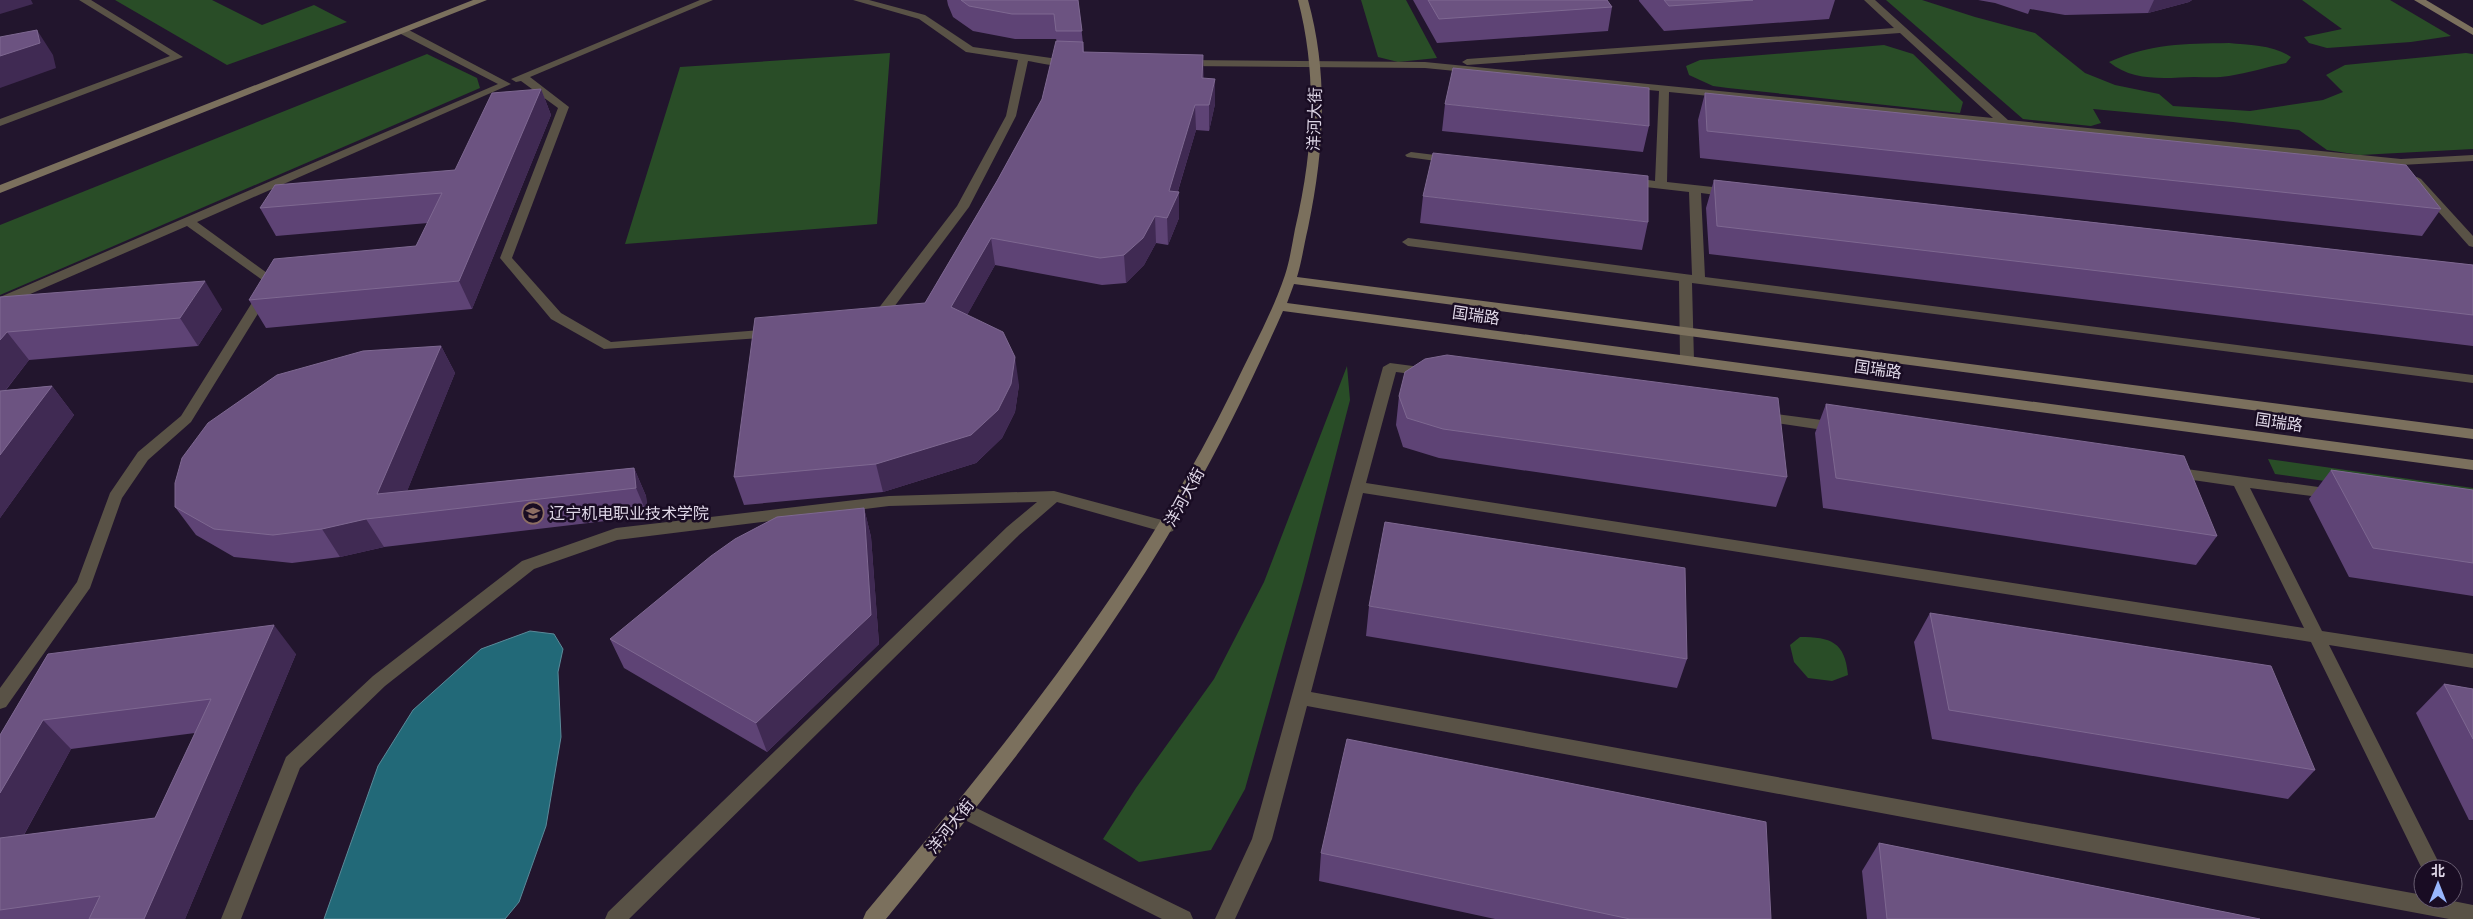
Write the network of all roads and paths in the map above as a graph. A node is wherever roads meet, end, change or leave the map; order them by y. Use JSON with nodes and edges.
{"nodes":[{"id":1,"x":84,"y":0,"type":"edge"},
{"id":2,"x":482,"y":0,"type":"edge"},
{"id":3,"x":708,"y":0,"type":"edge"},
{"id":4,"x":858,"y":0,"type":"edge"},
{"id":5,"x":1303,"y":0,"type":"edge"},
{"id":6,"x":1869,"y":0,"type":"edge"},
{"id":7,"x":2419,"y":0,"type":"edge"},
{"id":8,"x":1902,"y":30,"type":"junction"},
{"id":9,"x":402,"y":31,"type":"junction"},
{"id":10,"x":2473,"y":32,"type":"edge"},
{"id":11,"x":1024,"y":57,"type":"junction"},
{"id":12,"x":1080,"y":62,"type":"edge"},
{"id":13,"x":1168,"y":63,"type":"edge"},
{"id":14,"x":1315,"y":65,"type":"junction"},
{"id":15,"x":1425,"y":65,"type":"junction"},
{"id":16,"x":523,"y":77,"type":"junction"},
{"id":17,"x":506,"y":84,"type":"junction"},
{"id":18,"x":1664,"y":89,"type":"junction"},
{"id":19,"x":0,"y":123,"type":"edge"},
{"id":20,"x":2005,"y":123,"type":"junction"},
{"id":21,"x":1411,"y":155,"type":"dead end"},
{"id":22,"x":2473,"y":158,"type":"edge"},
{"id":23,"x":1459,"y":161,"type":"edge"},
{"id":24,"x":2401,"y":162,"type":"junction"},
{"id":25,"x":1612,"y":179,"type":"edge"},
{"id":26,"x":1660,"y":184,"type":"junction"},
{"id":27,"x":1695,"y":188,"type":"junction"},
{"id":28,"x":0,"y":190,"type":"edge"},
{"id":29,"x":1744,"y":194,"type":"edge"},
{"id":30,"x":188,"y":221,"type":"junction"},
{"id":31,"x":1408,"y":242,"type":"dead end"},
{"id":32,"x":2473,"y":243,"type":"edge"},
{"id":33,"x":1685,"y":278,"type":"junction"},
{"id":34,"x":1290,"y":280,"type":"junction"},
{"id":35,"x":1699,"y":280,"type":"junction"},
{"id":36,"x":0,"y":302,"type":"edge"},
{"id":37,"x":1278,"y":306,"type":"junction"},
{"id":38,"x":858,"y":322,"type":"edge"},
{"id":39,"x":1686,"y":331,"type":"junction"},
{"id":40,"x":784,"y":333,"type":"edge"},
{"id":41,"x":1688,"y":361,"type":"junction"},
{"id":42,"x":1440,"y":373,"type":"edge"},
{"id":43,"x":2473,"y":379,"type":"edge"},
{"id":44,"x":1746,"y":415,"type":"edge"},
{"id":45,"x":1854,"y":429,"type":"edge"},
{"id":46,"x":2473,"y":434,"type":"edge"},
{"id":47,"x":2473,"y":465,"type":"edge"},
{"id":48,"x":2160,"y":471,"type":"edge"},
{"id":49,"x":2240,"y":481,"type":"junction"},
{"id":50,"x":1358,"y":487,"type":"junction"},
{"id":51,"x":1054,"y":496,"type":"junction"},
{"id":52,"x":2346,"y":496,"type":"edge"},
{"id":53,"x":1167,"y":527,"type":"junction"},
{"id":54,"x":2316,"y":636,"type":"junction"},
{"id":55,"x":2473,"y":660,"type":"edge"},
{"id":56,"x":1300,"y":697,"type":"junction"},
{"id":57,"x":0,"y":702,"type":"edge"},
{"id":58,"x":964,"y":810,"type":"junction"},
{"id":59,"x":2427,"y":859,"type":"edge"},
{"id":60,"x":2413,"y":902,"type":"edge"},
{"id":61,"x":2452,"y":909,"type":"edge"},
{"id":62,"x":2473,"y":914,"type":"edge"},
{"id":63,"x":231,"y":919,"type":"edge"},
{"id":64,"x":615,"y":919,"type":"edge"},
{"id":65,"x":873,"y":919,"type":"edge"},
{"id":66,"x":1183,"y":919,"type":"edge"},
{"id":67,"x":1225,"y":919,"type":"edge"}],
"edges":[{"from":1,"to":19,"type":"street"},
{"from":2,"to":9,"type":"street"},
{"from":3,"to":16,"type":"street"},
{"from":4,"to":11,"type":"street"},
{"from":5,"to":14,"type":"street","name":"洋河大街"},
{"from":6,"to":8,"type":"street"},
{"from":7,"to":10,"type":"street"},
{"from":8,"to":15,"type":"street"},
{"from":8,"to":20,"type":"street"},
{"from":9,"to":17,"type":"street"},
{"from":9,"to":28,"type":"street"},
{"from":11,"to":12,"type":"street"},
{"from":11,"to":38,"type":"street"},
{"from":13,"to":14,"type":"street"},
{"from":14,"to":15,"type":"street"},
{"from":14,"to":34,"type":"street","name":"洋河大街"},
{"from":15,"to":18,"type":"street"},
{"from":16,"to":17,"type":"street"},
{"from":16,"to":40,"type":"street"},
{"from":17,"to":30,"type":"street"},
{"from":18,"to":20,"type":"street"},
{"from":18,"to":26,"type":"street"},
{"from":20,"to":24,"type":"street"},
{"from":21,"to":23,"type":"street"},
{"from":22,"to":24,"type":"street"},
{"from":24,"to":32,"type":"street"},
{"from":25,"to":26,"type":"street"},
{"from":26,"to":27,"type":"street"},
{"from":27,"to":29,"type":"street"},
{"from":27,"to":35,"type":"street"},
{"from":30,"to":36,"type":"street"},
{"from":30,"to":57,"type":"street"},
{"from":31,"to":33,"type":"street"},
{"from":33,"to":35,"type":"street"},
{"from":33,"to":39,"type":"street"},
{"from":34,"to":37,"type":"street","name":"洋河大街"},
{"from":34,"to":39,"type":"street","name":"国瑞路"},
{"from":35,"to":43,"type":"street"},
{"from":37,"to":41,"type":"street","name":"国瑞路"},
{"from":37,"to":53,"type":"street","name":"洋河大街"},
{"from":39,"to":41,"type":"street"},
{"from":39,"to":46,"type":"street","name":"国瑞路"},
{"from":41,"to":47,"type":"street","name":"国瑞路"},
{"from":42,"to":50,"type":"street"},
{"from":44,"to":45,"type":"street"},
{"from":48,"to":49,"type":"street"},
{"from":49,"to":52,"type":"street"},
{"from":49,"to":54,"type":"street"},
{"from":50,"to":54,"type":"street"},
{"from":50,"to":56,"type":"street"},
{"from":51,"to":53,"type":"street"},
{"from":51,"to":63,"type":"street"},
{"from":51,"to":64,"type":"street"},
{"from":53,"to":58,"type":"street","name":"洋河大街"},
{"from":54,"to":55,"type":"street"},
{"from":54,"to":59,"type":"street"},
{"from":56,"to":60,"type":"street"},
{"from":56,"to":67,"type":"street"},
{"from":58,"to":65,"type":"street","name":"洋河大街"},
{"from":58,"to":66,"type":"street"},
{"from":61,"to":62,"type":"street"}]}
